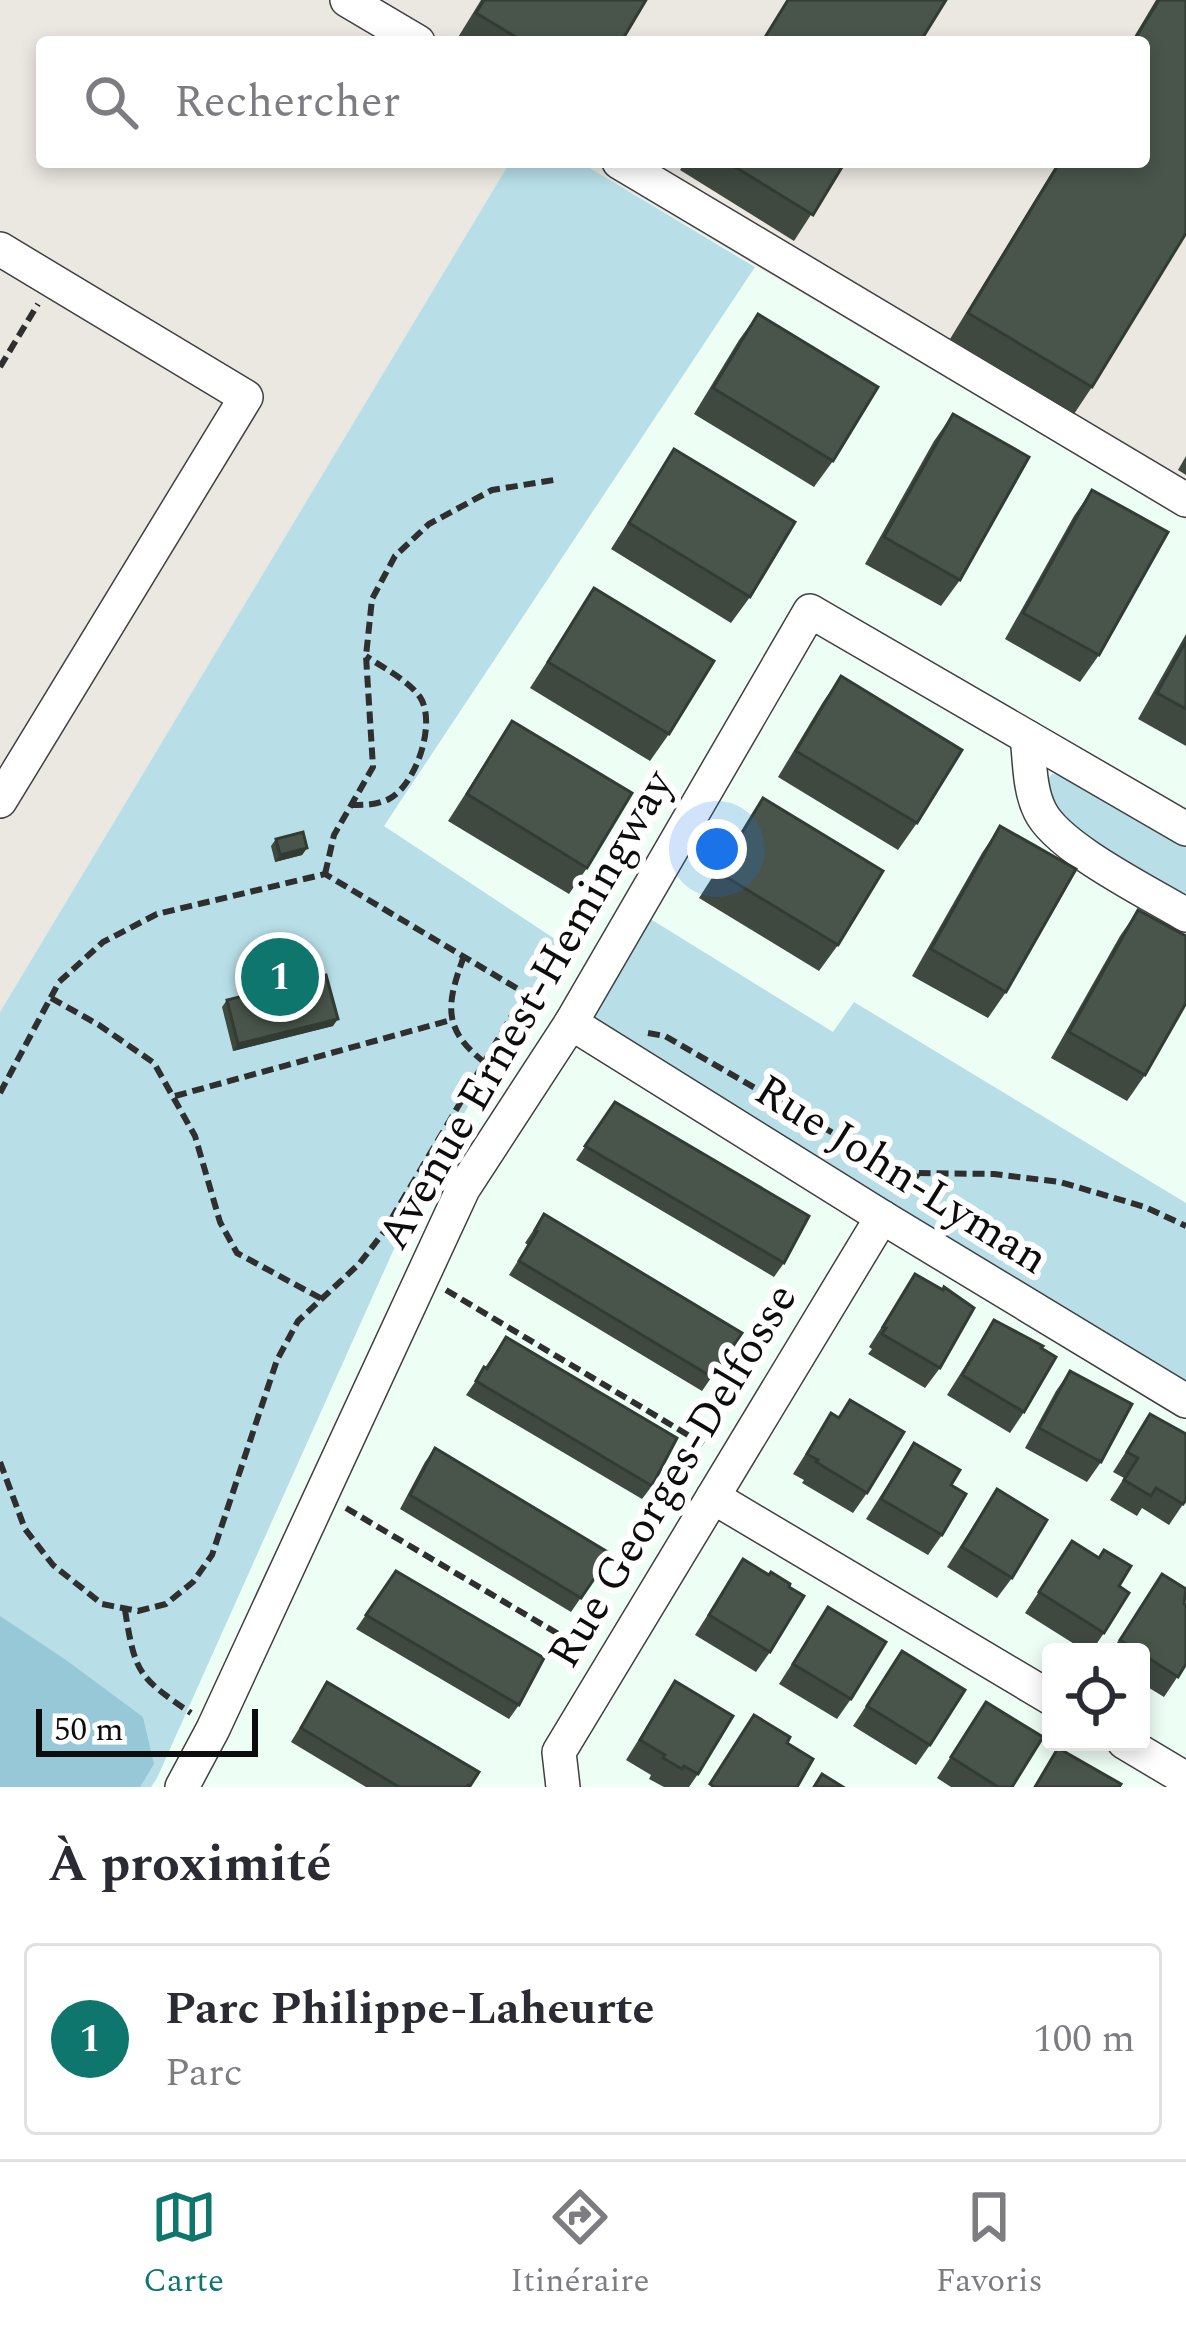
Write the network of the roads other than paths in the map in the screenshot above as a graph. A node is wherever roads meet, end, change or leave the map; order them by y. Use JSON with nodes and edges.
{"nodes":[{"id":1,"x":347,"y":0,"type":"edge"},
{"id":2,"x":408,"y":36,"type":"edge"},
{"id":3,"x":629,"y":168,"type":"edge"},
{"id":4,"x":0,"y":249,"type":"edge"},
{"id":5,"x":1186,"y":500,"type":"edge"},
{"id":6,"x":1028,"y":737,"type":"junction"},
{"id":7,"x":0,"y":801,"type":"edge"},
{"id":8,"x":1186,"y":829,"type":"edge"},
{"id":9,"x":1186,"y":915,"type":"edge"},
{"id":10,"x":571,"y":1023,"type":"junction"},
{"id":11,"x":882,"y":1217,"type":"junction"},
{"id":12,"x":1186,"y":1401,"type":"edge"},
{"id":13,"x":713,"y":1497,"type":"junction"},
{"id":14,"x":1042,"y":1694,"type":"edge"},
{"id":15,"x":1139,"y":1751,"type":"edge"},
{"id":16,"x":1186,"y":1779,"type":"edge"},
{"id":17,"x":182,"y":1787,"type":"edge"},
{"id":18,"x":563,"y":1787,"type":"edge"}],
"edges":[{"from":1,"to":2,"type":"street"},
{"from":3,"to":5,"type":"street"},
{"from":4,"to":7,"type":"street"},
{"from":6,"to":8,"type":"street"},
{"from":6,"to":9,"type":"street"},
{"from":6,"to":10,"type":"street","name":"Avenue Ernest-Hemingway"},
{"from":10,"to":11,"type":"street","name":"Rue John-Lyman"},
{"from":10,"to":17,"type":"street","name":"Avenue Ernest-Hemingway"},
{"from":11,"to":12,"type":"street","name":"Rue John-Lyman"},
{"from":11,"to":13,"type":"street","name":"Rue Georges-Delfosse"},
{"from":13,"to":14,"type":"street"},
{"from":13,"to":18,"type":"street","name":"Rue Georges-Delfosse"},
{"from":15,"to":16,"type":"street"}]}
